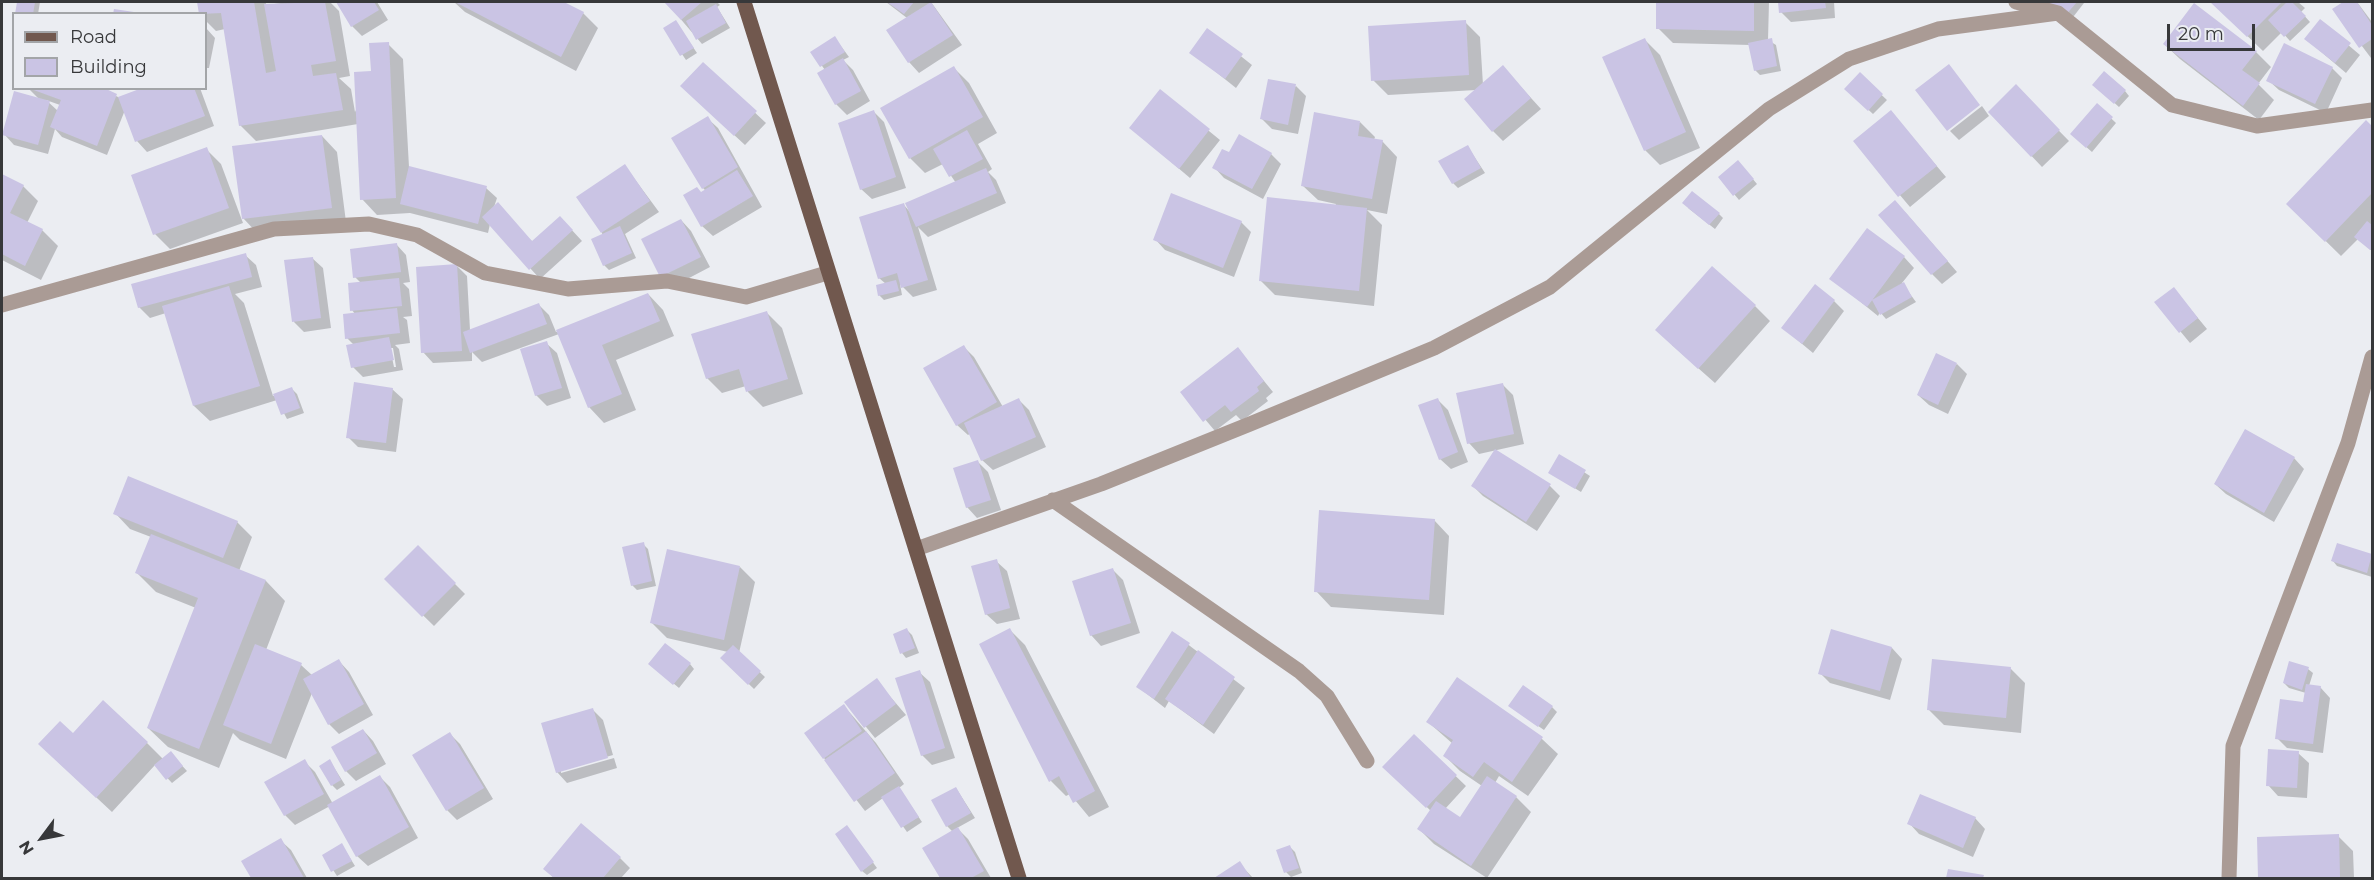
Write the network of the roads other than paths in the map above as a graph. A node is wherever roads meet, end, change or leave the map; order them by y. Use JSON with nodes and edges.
{"nodes":[{"id":1,"x":744,"y":2,"type":"edge"},
{"id":2,"x":2016,"y":2,"type":"edge"},
{"id":3,"x":2058,"y":13,"type":"junction"},
{"id":4,"x":2373,"y":110,"type":"edge"},
{"id":5,"x":827,"y":273,"type":"junction"},
{"id":6,"x":2,"y":305,"type":"edge"},
{"id":7,"x":2373,"y":357,"type":"edge"},
{"id":8,"x":1053,"y":500,"type":"junction"},
{"id":9,"x":916,"y":549,"type":"junction"},
{"id":10,"x":1368,"y":761,"type":"dead end"},
{"id":11,"x":1019,"y":879,"type":"edge"},
{"id":12,"x":2229,"y":879,"type":"edge"}],
"edges":[{"from":1,"to":5,"type":"main road"},
{"from":2,"to":3,"type":"street"},
{"from":3,"to":4,"type":"street"},
{"from":3,"to":8,"type":"street"},
{"from":5,"to":6,"type":"street"},
{"from":5,"to":9,"type":"main road"},
{"from":7,"to":12,"type":"street"},
{"from":8,"to":9,"type":"street"},
{"from":8,"to":10,"type":"street"},
{"from":9,"to":11,"type":"main road"}]}
